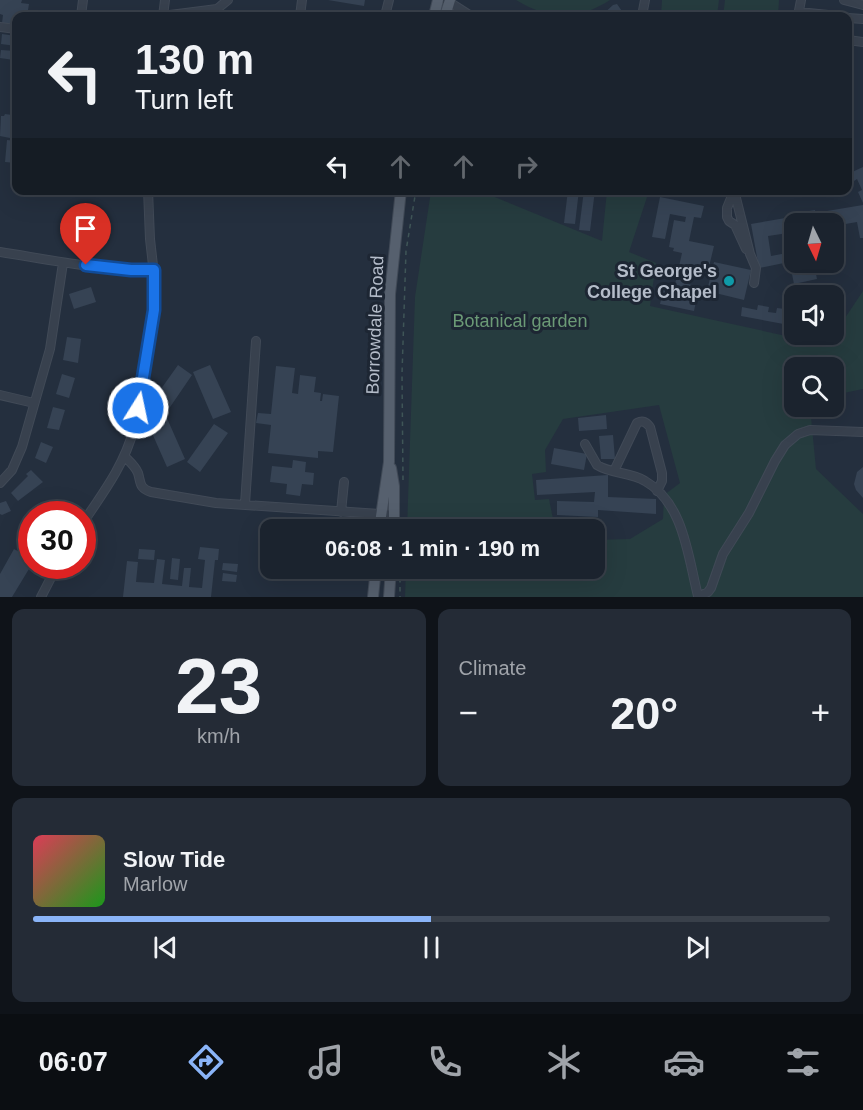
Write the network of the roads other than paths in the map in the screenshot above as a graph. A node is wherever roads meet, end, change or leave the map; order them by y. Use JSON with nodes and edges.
{"nodes":[{"id":1,"x":228,"y":0,"type":"edge"},
{"id":2,"x":844,"y":0,"type":"edge"},
{"id":3,"x":448,"y":1,"type":"edge"},
{"id":4,"x":863,"y":5,"type":"edge"},
{"id":5,"x":194,"y":12,"type":"edge"},
{"id":6,"x":465,"y":12,"type":"edge"},
{"id":7,"x":148,"y":195,"type":"edge"},
{"id":8,"x":400,"y":195,"type":"edge"},
{"id":9,"x":733,"y":195,"type":"edge"},
{"id":10,"x":735,"y":195,"type":"edge"},
{"id":11,"x":739,"y":224,"type":"junction"},
{"id":12,"x":0,"y":252,"type":"edge"},
{"id":13,"x":63,"y":263,"type":"junction"},
{"id":14,"x":154,"y":270,"type":"junction"},
{"id":15,"x":754,"y":283,"type":"dead end"},
{"id":16,"x":256,"y":341,"type":"dead end"},
{"id":17,"x":0,"y":395,"type":"edge"},
{"id":18,"x":34,"y":403,"type":"junction"},
{"id":19,"x":863,"y":432,"type":"edge"},
{"id":20,"x":585,"y":444,"type":"dead end"},
{"id":21,"x":125,"y":457,"type":"junction"},
{"id":22,"x":389,"y":462,"type":"junction"},
{"id":23,"x":614,"y":471,"type":"junction"},
{"id":24,"x":344,"y":482,"type":"dead end"},
{"id":25,"x":0,"y":483,"type":"edge"},
{"id":26,"x":657,"y":491,"type":"junction"},
{"id":27,"x":96,"y":502,"type":"edge"},
{"id":28,"x":245,"y":504,"type":"junction"},
{"id":29,"x":341,"y":512,"type":"junction"},
{"id":30,"x":381,"y":515,"type":"junction"},
{"id":31,"x":395,"y":515,"type":"junction"},
{"id":32,"x":380,"y":519,"type":"edge"},
{"id":33,"x":395,"y":519,"type":"edge"},
{"id":34,"x":50,"y":579,"type":"edge"},
{"id":35,"x":375,"y":579,"type":"edge"},
{"id":36,"x":393,"y":579,"type":"edge"},
{"id":37,"x":698,"y":596,"type":"edge"},
{"id":38,"x":41,"y":597,"type":"edge"},
{"id":39,"x":374,"y":597,"type":"edge"},
{"id":40,"x":388,"y":597,"type":"edge"}],
"edges":[{"from":1,"to":5,"type":"street"},
{"from":2,"to":4,"type":"street"},
{"from":3,"to":6,"type":"street"},
{"from":7,"to":14,"type":"street"},
{"from":8,"to":22,"type":"main road","name":"Borrowdale Road"},
{"from":9,"to":11,"type":"street"},
{"from":10,"to":11,"type":"street"},
{"from":11,"to":15,"type":"street"},
{"from":12,"to":13,"type":"street"},
{"from":13,"to":14,"type":"street"},
{"from":13,"to":18,"type":"street"},
{"from":14,"to":21,"type":"street"},
{"from":16,"to":28,"type":"street"},
{"from":17,"to":18,"type":"street"},
{"from":18,"to":25,"type":"street"},
{"from":19,"to":37,"type":"street"},
{"from":20,"to":23,"type":"street"},
{"from":21,"to":27,"type":"street"},
{"from":21,"to":28,"type":"street"},
{"from":22,"to":30,"type":"main road","name":"Borrowdale Road"},
{"from":22,"to":31,"type":"main road","name":"Borrowdale Road"},
{"from":23,"to":26,"type":"street"},
{"from":23,"to":26,"type":"street"},
{"from":24,"to":29,"type":"street"},
{"from":26,"to":37,"type":"street"},
{"from":28,"to":29,"type":"street"},
{"from":29,"to":30,"type":"street"},
{"from":30,"to":31,"type":"street"},
{"from":30,"to":32,"type":"main road","name":"Borrowdale Road"},
{"from":31,"to":33,"type":"main road","name":"Borrowdale Road"},
{"from":34,"to":38,"type":"street"},
{"from":35,"to":39,"type":"main road"},
{"from":36,"to":40,"type":"main road"}]}
